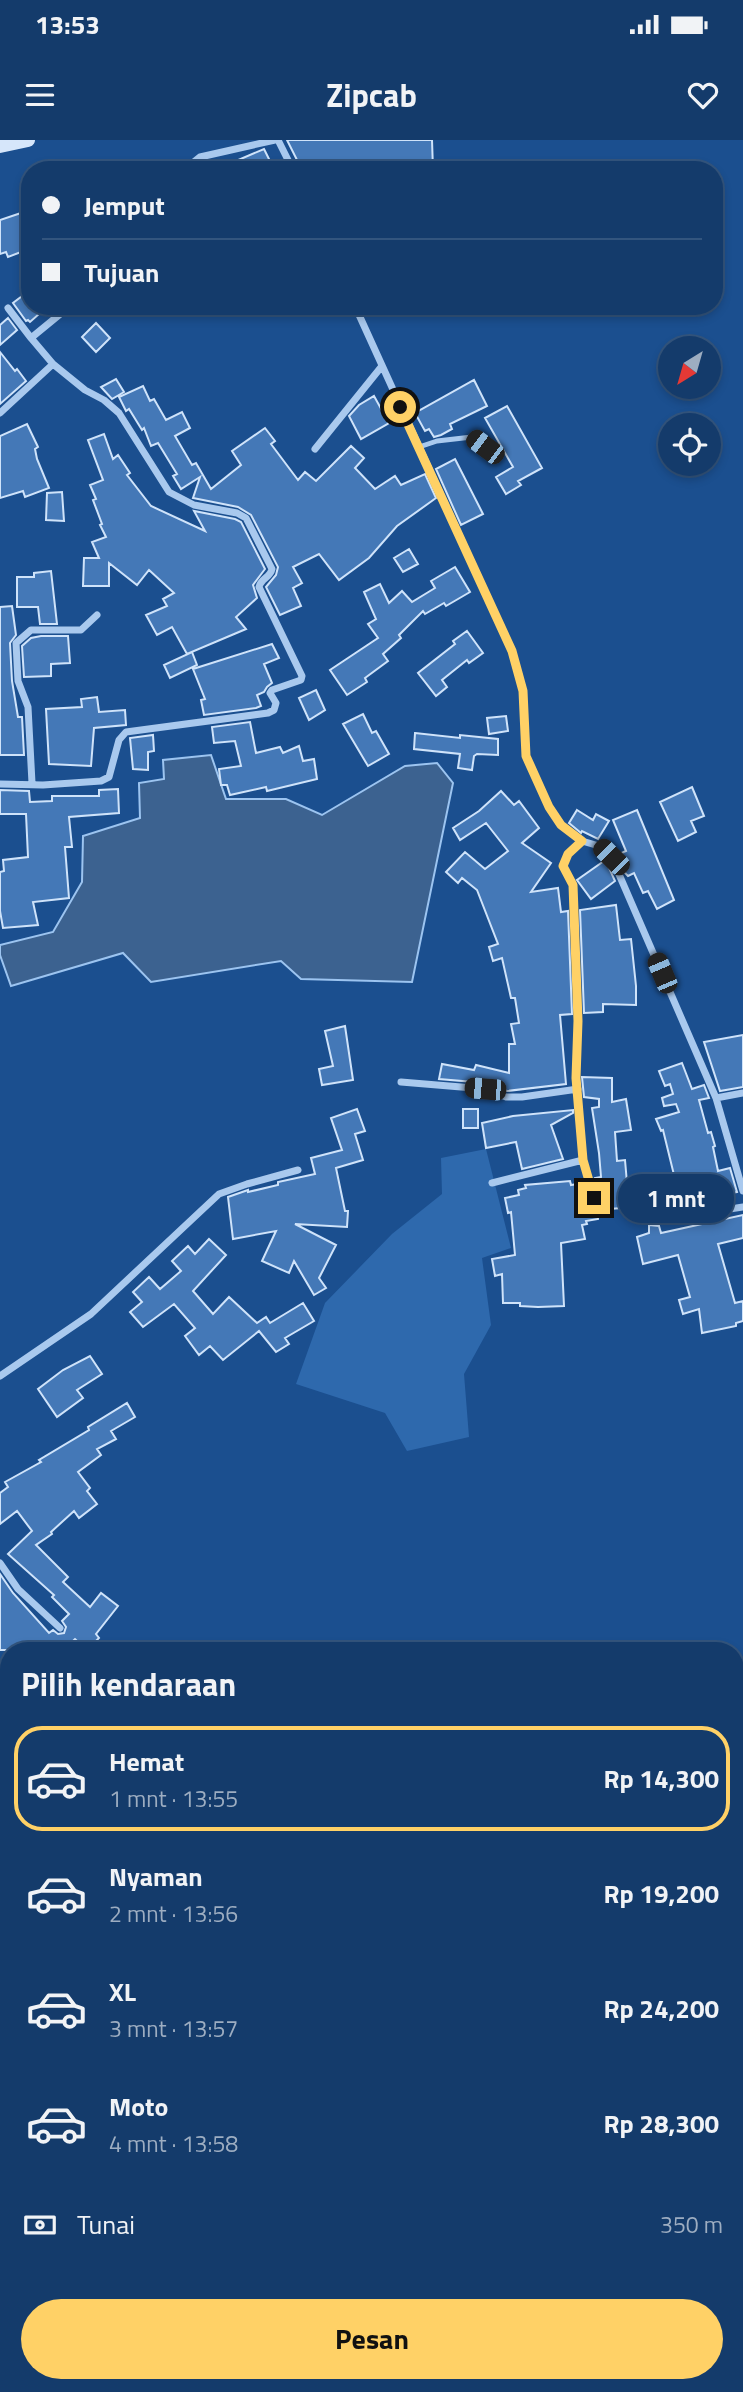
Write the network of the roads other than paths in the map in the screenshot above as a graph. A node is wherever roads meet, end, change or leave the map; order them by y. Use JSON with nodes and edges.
{"nodes":[{"id":1,"x":28,"y":140,"type":"edge"},
{"id":2,"x":277,"y":140,"type":"edge"},
{"id":3,"x":0,"y":146,"type":"edge"},
{"id":4,"x":195,"y":161,"type":"edge"},
{"id":5,"x":288,"y":161,"type":"edge"},
{"id":6,"x":8,"y":308,"type":"dead end"},
{"id":7,"x":59,"y":315,"type":"edge"},
{"id":8,"x":359,"y":315,"type":"edge"},
{"id":9,"x":31,"y":338,"type":"junction"},
{"id":10,"x":53,"y":364,"type":"junction"},
{"id":11,"x":382,"y":366,"type":"junction"},
{"id":12,"x":0,"y":413,"type":"edge"},
{"id":13,"x":419,"y":447,"type":"junction"},
{"id":14,"x":315,"y":449,"type":"dead end"},
{"id":15,"x":494,"y":460,"type":"dead end"},
{"id":16,"x":97,"y":615,"type":"dead end"},
{"id":17,"x":32,"y":783,"type":"junction"},
{"id":18,"x":0,"y":784,"type":"edge"},
{"id":19,"x":582,"y":841,"type":"junction"},
{"id":20,"x":401,"y":1082,"type":"dead end"},
{"id":21,"x":578,"y":1089,"type":"junction"},
{"id":22,"x":743,"y":1093,"type":"edge"},
{"id":23,"x":716,"y":1098,"type":"junction"},
{"id":24,"x":583,"y":1160,"type":"junction"},
{"id":25,"x":298,"y":1170,"type":"dead end"},
{"id":26,"x":492,"y":1183,"type":"dead end"},
{"id":27,"x":743,"y":1191,"type":"edge"},
{"id":28,"x":594,"y":1198,"type":"dead end"},
{"id":29,"x":743,"y":1207,"type":"edge"},
{"id":30,"x":653,"y":1222,"type":"dead end"},
{"id":31,"x":0,"y":1376,"type":"edge"},
{"id":32,"x":0,"y":1563,"type":"edge"},
{"id":33,"x":60,"y":1628,"type":"dead end"}],
"edges":[{"from":1,"to":3,"type":"street"},
{"from":2,"to":4,"type":"street"},
{"from":2,"to":5,"type":"street"},
{"from":6,"to":9,"type":"street"},
{"from":7,"to":9,"type":"street"},
{"from":8,"to":11,"type":"street"},
{"from":9,"to":10,"type":"street"},
{"from":10,"to":12,"type":"street"},
{"from":10,"to":17,"type":"street"},
{"from":11,"to":13,"type":"street"},
{"from":11,"to":14,"type":"street"},
{"from":13,"to":15,"type":"lane"},
{"from":13,"to":19,"type":"street"},
{"from":16,"to":17,"type":"street"},
{"from":17,"to":18,"type":"street"},
{"from":19,"to":21,"type":"street"},
{"from":19,"to":23,"type":"street"},
{"from":20,"to":21,"type":"street"},
{"from":21,"to":24,"type":"street"},
{"from":22,"to":23,"type":"street"},
{"from":23,"to":27,"type":"street"},
{"from":24,"to":26,"type":"street"},
{"from":24,"to":28,"type":"street"},
{"from":25,"to":31,"type":"street"},
{"from":29,"to":30,"type":"street"},
{"from":32,"to":33,"type":"street"}]}
